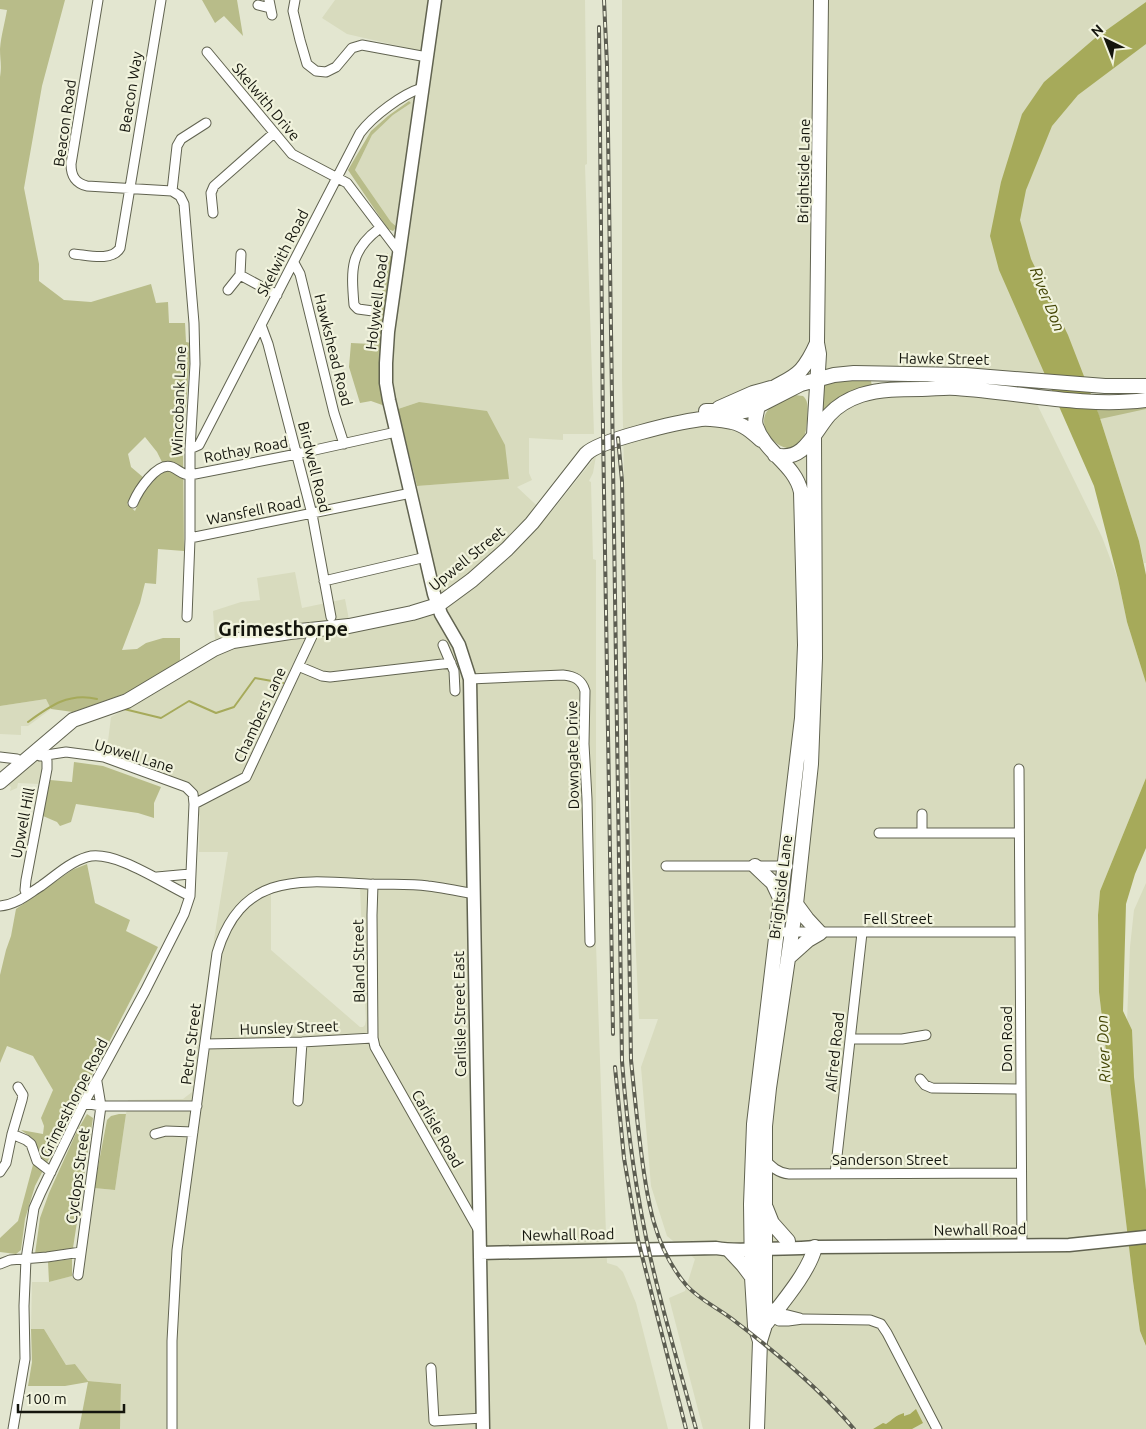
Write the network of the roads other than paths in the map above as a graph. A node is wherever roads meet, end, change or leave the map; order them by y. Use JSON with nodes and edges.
{"nodes":[{"id":1,"x":98,"y":0,"type":"edge"},
{"id":2,"x":161,"y":0,"type":"edge"},
{"id":3,"x":295,"y":0,"type":"edge"},
{"id":4,"x":435,"y":0,"type":"edge"},
{"id":5,"x":822,"y":0,"type":"edge"},
{"id":6,"x":258,"y":6,"type":"dead end"},
{"id":7,"x":271,"y":8,"type":"edge"},
{"id":8,"x":206,"y":52,"type":"dead end"},
{"id":9,"x":427,"y":57,"type":"junction"},
{"id":10,"x":422,"y":88,"type":"junction"},
{"id":11,"x":206,"y":123,"type":"dead end"},
{"id":12,"x":274,"y":133,"type":"junction"},
{"id":13,"x":336,"y":178,"type":"junction"},
{"id":14,"x":129,"y":189,"type":"junction"},
{"id":15,"x":172,"y":191,"type":"junction"},
{"id":16,"x":213,"y":213,"type":"dead end"},
{"id":17,"x":380,"y":228,"type":"junction"},
{"id":18,"x":400,"y":253,"type":"junction"},
{"id":19,"x":74,"y":254,"type":"dead end"},
{"id":20,"x":241,"y":254,"type":"dead end"},
{"id":21,"x":294,"y":263,"type":"junction"},
{"id":22,"x":240,"y":275,"type":"junction"},
{"id":23,"x":228,"y":290,"type":"dead end"},
{"id":24,"x":277,"y":295,"type":"junction"},
{"id":25,"x":373,"y":311,"type":"dead end"},
{"id":26,"x":261,"y":325,"type":"junction"},
{"id":27,"x":817,"y":343,"type":"junction"},
{"id":28,"x":818,"y":379,"type":"junction"},
{"id":29,"x":1146,"y":386,"type":"edge"},
{"id":30,"x":779,"y":390,"type":"junction"},
{"id":31,"x":1146,"y":400,"type":"edge"},
{"id":32,"x":816,"y":402,"type":"junction"},
{"id":33,"x":758,"y":406,"type":"junction"},
{"id":34,"x":706,"y":410,"type":"junction"},
{"id":35,"x":656,"y":428,"type":"junction"},
{"id":36,"x":396,"y":432,"type":"junction"},
{"id":37,"x":814,"y":436,"type":"junction"},
{"id":38,"x":764,"y":442,"type":"junction"},
{"id":39,"x":344,"y":444,"type":"junction"},
{"id":40,"x":190,"y":449,"type":"junction"},
{"id":41,"x":297,"y":454,"type":"junction"},
{"id":42,"x":775,"y":454,"type":"junction"},
{"id":43,"x":190,"y":475,"type":"junction"},
{"id":44,"x":411,"y":493,"type":"junction"},
{"id":45,"x":133,"y":503,"type":"dead end"},
{"id":46,"x":312,"y":514,"type":"junction"},
{"id":47,"x":190,"y":538,"type":"junction"},
{"id":48,"x":426,"y":557,"type":"junction"},
{"id":49,"x":324,"y":581,"type":"junction"},
{"id":50,"x":438,"y":605,"type":"junction"},
{"id":51,"x":331,"y":617,"type":"dead end"},
{"id":52,"x":187,"y":618,"type":"dead end"},
{"id":53,"x":315,"y":630,"type":"junction"},
{"id":54,"x":443,"y":645,"type":"dead end"},
{"id":55,"x":451,"y":664,"type":"junction"},
{"id":56,"x":298,"y":666,"type":"junction"},
{"id":57,"x":470,"y":679,"type":"junction"},
{"id":58,"x":455,"y":691,"type":"dead end"},
{"id":59,"x":50,"y":738,"type":"junction"},
{"id":60,"x":66,"y":752,"type":"junction"},
{"id":61,"x":39,"y":754,"type":"junction"},
{"id":62,"x":0,"y":757,"type":"edge"},
{"id":63,"x":22,"y":763,"type":"junction"},
{"id":64,"x":1019,"y":769,"type":"dead end"},
{"id":65,"x":0,"y":782,"type":"edge"},
{"id":66,"x":192,"y":792,"type":"joint"},
{"id":67,"x":194,"y":804,"type":"junction"},
{"id":68,"x":922,"y":814,"type":"dead end"},
{"id":69,"x":1019,"y":832,"type":"junction"},
{"id":70,"x":879,"y":833,"type":"dead end"},
{"id":71,"x":922,"y":833,"type":"junction"},
{"id":72,"x":666,"y":866,"type":"dead end"},
{"id":73,"x":755,"y":866,"type":"junction"},
{"id":74,"x":785,"y":866,"type":"junction"},
{"id":75,"x":801,"y":867,"type":"junction"},
{"id":76,"x":190,"y":874,"type":"junction"},
{"id":77,"x":157,"y":877,"type":"junction"},
{"id":78,"x":373,"y":884,"type":"junction"},
{"id":79,"x":474,"y":894,"type":"junction"},
{"id":80,"x":27,"y":895,"type":"junction"},
{"id":81,"x":190,"y":896,"type":"junction"},
{"id":82,"x":781,"y":901,"type":"junction"},
{"id":83,"x":796,"y":904,"type":"junction"},
{"id":84,"x":0,"y":906,"type":"edge"},
{"id":85,"x":776,"y":932,"type":"junction"},
{"id":86,"x":792,"y":932,"type":"junction"},
{"id":87,"x":1020,"y":932,"type":"junction"},
{"id":88,"x":820,"y":933,"type":"junction"},
{"id":89,"x":862,"y":933,"type":"junction"},
{"id":90,"x":590,"y":942,"type":"dead end"},
{"id":91,"x":789,"y":957,"type":"junction"},
{"id":92,"x":926,"y":1035,"type":"dead end"},
{"id":93,"x":373,"y":1038,"type":"junction"},
{"id":94,"x":851,"y":1039,"type":"junction"},
{"id":95,"x":302,"y":1042,"type":"junction"},
{"id":96,"x":205,"y":1044,"type":"junction"},
{"id":97,"x":920,"y":1079,"type":"dead end"},
{"id":98,"x":97,"y":1082,"type":"junction"},
{"id":99,"x":18,"y":1087,"type":"dead end"},
{"id":100,"x":1021,"y":1089,"type":"junction"},
{"id":101,"x":298,"y":1101,"type":"dead end"},
{"id":102,"x":84,"y":1103,"type":"junction"},
{"id":103,"x":101,"y":1106,"type":"junction"},
{"id":104,"x":197,"y":1106,"type":"junction"},
{"id":105,"x":193,"y":1132,"type":"junction"},
{"id":106,"x":12,"y":1134,"type":"junction"},
{"id":107,"x":155,"y":1134,"type":"dead end"},
{"id":108,"x":764,"y":1159,"type":"junction"},
{"id":109,"x":0,"y":1172,"type":"edge"},
{"id":110,"x":51,"y":1172,"type":"junction"},
{"id":111,"x":1021,"y":1173,"type":"junction"},
{"id":112,"x":835,"y":1174,"type":"junction"},
{"id":113,"x":764,"y":1203,"type":"junction"},
{"id":114,"x":480,"y":1232,"type":"junction"},
{"id":115,"x":1146,"y":1237,"type":"edge"},
{"id":116,"x":788,"y":1240,"type":"junction"},
{"id":117,"x":758,"y":1246,"type":"junction"},
{"id":118,"x":1022,"y":1246,"type":"junction"},
{"id":119,"x":815,"y":1247,"type":"junction"},
{"id":120,"x":723,"y":1250,"type":"junction"},
{"id":121,"x":82,"y":1252,"type":"junction"},
{"id":122,"x":480,"y":1252,"type":"junction"},
{"id":123,"x":26,"y":1259,"type":"junction"},
{"id":124,"x":0,"y":1264,"type":"edge"},
{"id":125,"x":78,"y":1275,"type":"dead end"},
{"id":126,"x":752,"y":1277,"type":"junction"},
{"id":127,"x":766,"y":1311,"type":"junction"},
{"id":128,"x":760,"y":1341,"type":"junction"},
{"id":129,"x":431,"y":1368,"type":"dead end"},
{"id":130,"x":483,"y":1424,"type":"edge"},
{"id":131,"x":434,"y":1425,"type":"edge"},
{"id":132,"x":13,"y":1429,"type":"edge"},
{"id":133,"x":172,"y":1429,"type":"edge"},
{"id":134,"x":757,"y":1429,"type":"edge"},
{"id":135,"x":937,"y":1429,"type":"edge"}],
"edges":[{"from":1,"to":14,"type":"street","name":"Beacon Road"},
{"from":2,"to":14,"type":"street","name":"Beacon Way"},
{"from":3,"to":9,"type":"street"},
{"from":4,"to":9,"type":"main road","name":"Holywell Road"},
{"from":5,"to":27,"type":"main road","name":"Brightside Lane"},
{"from":6,"to":7,"type":"street"},
{"from":8,"to":12,"type":"street","name":"Skelwith Drive"},
{"from":9,"to":10,"type":"main road","name":"Holywell Road"},
{"from":10,"to":13,"type":"street","name":"Skelwith Road"},
{"from":10,"to":18,"type":"main road","name":"Holywell Road"},
{"from":11,"to":15,"type":"street"},
{"from":12,"to":13,"type":"street","name":"Skelwith Drive"},
{"from":12,"to":16,"type":"street"},
{"from":13,"to":17,"type":"street","name":"Skelwith Drive"},
{"from":13,"to":21,"type":"street","name":"Skelwith Road"},
{"from":14,"to":15,"type":"street","name":"Beacon Road"},
{"from":14,"to":19,"type":"street","name":"Beacon Way"},
{"from":15,"to":40,"type":"street","name":"Wincobank Lane"},
{"from":17,"to":18,"type":"street","name":"Skelwith Drive"},
{"from":17,"to":25,"type":"street"},
{"from":18,"to":36,"type":"main road","name":"Holywell Road"},
{"from":20,"to":22,"type":"street"},
{"from":21,"to":24,"type":"street","name":"Skelwith Road"},
{"from":21,"to":39,"type":"street","name":"Hawkshead Road"},
{"from":22,"to":23,"type":"street"},
{"from":22,"to":24,"type":"street"},
{"from":24,"to":26,"type":"street","name":"Skelwith Road"},
{"from":26,"to":40,"type":"street","name":"Skelwith Road"},
{"from":26,"to":41,"type":"street","name":"Birdwell Road"},
{"from":27,"to":28,"type":"main road","name":"Brightside Lane"},
{"from":27,"to":30,"type":"main road","name":"Brightside Lane"},
{"from":28,"to":29,"type":"main road","name":"Hawke Street"},
{"from":28,"to":30,"type":"main road","name":"Hawke Street"},
{"from":28,"to":32,"type":"main road","name":"Brightside Lane"},
{"from":30,"to":32,"type":"main road"},
{"from":30,"to":33,"type":"main road","name":"Brightside Lane"},
{"from":30,"to":34,"type":"main road"},
{"from":31,"to":37,"type":"main road","name":"Hawke Street"},
{"from":32,"to":37,"type":"main road"},
{"from":33,"to":34,"type":"main road","name":"Upwell Street"},
{"from":33,"to":38,"type":"main road"},
{"from":34,"to":35,"type":"main road","name":"Upwell Street"},
{"from":35,"to":38,"type":"main road","name":"Upwell Street"},
{"from":35,"to":50,"type":"main road","name":"Upwell Street"},
{"from":36,"to":39,"type":"street","name":"Rothay Road"},
{"from":36,"to":44,"type":"main road","name":"Holywell Road"},
{"from":37,"to":42,"type":"main road"},
{"from":37,"to":75,"type":"main road","name":"Brightside Lane"},
{"from":38,"to":42,"type":"main road"},
{"from":39,"to":41,"type":"street","name":"Rothay Road"},
{"from":40,"to":43,"type":"street","name":"Wincobank Lane"},
{"from":41,"to":43,"type":"street","name":"Rothay Road"},
{"from":41,"to":46,"type":"street","name":"Birdwell Road"},
{"from":42,"to":74,"type":"main road","name":"Brightside Lane"},
{"from":43,"to":45,"type":"street"},
{"from":43,"to":47,"type":"street","name":"Wincobank Lane"},
{"from":44,"to":46,"type":"street","name":"Wansfell Road"},
{"from":44,"to":48,"type":"main road","name":"Holywell Road"},
{"from":46,"to":47,"type":"street","name":"Wansfell Road"},
{"from":46,"to":49,"type":"street","name":"Birdwell Road"},
{"from":47,"to":52,"type":"street","name":"Wincobank Lane"},
{"from":48,"to":49,"type":"street"},
{"from":48,"to":50,"type":"main road","name":"Holywell Road"},
{"from":49,"to":51,"type":"street","name":"Birdwell Road"},
{"from":50,"to":53,"type":"main road","name":"Upwell Street"},
{"from":50,"to":57,"type":"main road","name":"Carlisle Street East"},
{"from":53,"to":56,"type":"street","name":"Chambers Lane"},
{"from":53,"to":59,"type":"main road","name":"Upwell Street"},
{"from":54,"to":55,"type":"street"},
{"from":55,"to":56,"type":"street","name":"Chambers Lane"},
{"from":55,"to":58,"type":"street"},
{"from":56,"to":67,"type":"street","name":"Chambers Lane"},
{"from":57,"to":79,"type":"main road","name":"Carlisle Street East"},
{"from":57,"to":90,"type":"street","name":"Downgate Drive"},
{"from":59,"to":60,"type":"street"},
{"from":59,"to":61,"type":"main road","name":"Upwell Street"},
{"from":60,"to":61,"type":"street","name":"Upwell Lane"},
{"from":60,"to":66,"type":"street","name":"Upwell Lane"},
{"from":61,"to":63,"type":"main road","name":"Upwell Street"},
{"from":61,"to":80,"type":"street","name":"Upwell Hill"},
{"from":62,"to":63,"type":"street"},
{"from":63,"to":65,"type":"main road","name":"Upwell Street"},
{"from":64,"to":69,"type":"street","name":"Don Road"},
{"from":66,"to":67,"type":"street","name":"Grimesthorpe Road"},
{"from":67,"to":76,"type":"street","name":"Grimesthorpe Road"},
{"from":68,"to":71,"type":"street"},
{"from":69,"to":71,"type":"street"},
{"from":69,"to":87,"type":"street","name":"Don Road"},
{"from":70,"to":71,"type":"street"},
{"from":72,"to":73,"type":"street"},
{"from":73,"to":74,"type":"street"},
{"from":73,"to":82,"type":"main road"},
{"from":74,"to":75,"type":"street"},
{"from":74,"to":82,"type":"main road","name":"Brightside Lane"},
{"from":75,"to":83,"type":"main road","name":"Brightside Lane"},
{"from":76,"to":77,"type":"street"},
{"from":76,"to":81,"type":"street","name":"Grimesthorpe Road"},
{"from":77,"to":80,"type":"street"},
{"from":77,"to":81,"type":"street"},
{"from":78,"to":79,"type":"street","name":"Petre Street"},
{"from":78,"to":93,"type":"street","name":"Bland Street"},
{"from":78,"to":96,"type":"street","name":"Petre Street"},
{"from":79,"to":114,"type":"main road","name":"Carlisle Street East"},
{"from":80,"to":84,"type":"street"},
{"from":81,"to":98,"type":"street","name":"Grimesthorpe Road"},
{"from":82,"to":85,"type":"main road","name":"Brightside Lane"},
{"from":83,"to":86,"type":"main road","name":"Brightside Lane"},
{"from":83,"to":88,"type":"main road"},
{"from":85,"to":86,"type":"street","name":"Fell Street"},
{"from":85,"to":117,"type":"main road","name":"Brightside Lane"},
{"from":86,"to":88,"type":"street","name":"Fell Street"},
{"from":86,"to":91,"type":"main road","name":"Brightside Lane"},
{"from":87,"to":89,"type":"street","name":"Fell Street"},
{"from":87,"to":100,"type":"street","name":"Don Road"},
{"from":88,"to":89,"type":"street","name":"Fell Street"},
{"from":88,"to":91,"type":"main road"},
{"from":89,"to":94,"type":"street","name":"Alfred Road"},
{"from":91,"to":108,"type":"main road","name":"Brightside Lane"},
{"from":92,"to":94,"type":"street"},
{"from":93,"to":95,"type":"street","name":"Hunsley Street"},
{"from":93,"to":114,"type":"street","name":"Carlisle Road"},
{"from":94,"to":112,"type":"street","name":"Alfred Road"},
{"from":95,"to":96,"type":"street","name":"Hunsley Street"},
{"from":95,"to":101,"type":"street"},
{"from":96,"to":104,"type":"street","name":"Petre Street"},
{"from":97,"to":100,"type":"street"},
{"from":98,"to":102,"type":"street","name":"Grimesthorpe Road"},
{"from":98,"to":103,"type":"street","name":"Cyclops Street"},
{"from":99,"to":106,"type":"street"},
{"from":100,"to":111,"type":"street","name":"Don Road"},
{"from":102,"to":103,"type":"street"},
{"from":102,"to":110,"type":"street","name":"Grimesthorpe Road"},
{"from":103,"to":104,"type":"street"},
{"from":103,"to":121,"type":"street","name":"Cyclops Street"},
{"from":104,"to":105,"type":"street","name":"Petre Street"},
{"from":105,"to":107,"type":"street"},
{"from":105,"to":133,"type":"street","name":"Petre Street"},
{"from":106,"to":109,"type":"street"},
{"from":106,"to":110,"type":"street"},
{"from":108,"to":112,"type":"street","name":"Sanderson Street"},
{"from":108,"to":113,"type":"main road","name":"Brightside Lane"},
{"from":110,"to":123,"type":"street","name":"Grimesthorpe Road"},
{"from":111,"to":112,"type":"street","name":"Sanderson Street"},
{"from":111,"to":118,"type":"street","name":"Don Road"},
{"from":113,"to":116,"type":"main road"},
{"from":113,"to":117,"type":"main road","name":"Brightside Lane"},
{"from":114,"to":122,"type":"main road","name":"Carlisle Street East"},
{"from":115,"to":118,"type":"main road","name":"Newhall Road"},
{"from":116,"to":117,"type":"main road","name":"Newhall Road"},
{"from":116,"to":119,"type":"main road","name":"Newhall Road"},
{"from":117,"to":119,"type":"main road","name":"Newhall Road"},
{"from":117,"to":120,"type":"main road","name":"Newhall Road"},
{"from":117,"to":126,"type":"main road","name":"Brightside Lane"},
{"from":117,"to":127,"type":"main road","name":"Brightside Lane"},
{"from":118,"to":119,"type":"main road","name":"Newhall Road"},
{"from":119,"to":127,"type":"main road"},
{"from":120,"to":122,"type":"main road","name":"Newhall Road"},
{"from":120,"to":126,"type":"main road"},
{"from":121,"to":123,"type":"street"},
{"from":121,"to":125,"type":"street","name":"Cyclops Street"},
{"from":122,"to":130,"type":"main road","name":"Carlisle Street East"},
{"from":123,"to":124,"type":"street"},
{"from":123,"to":132,"type":"street","name":"Grimesthorpe Road"},
{"from":126,"to":127,"type":"main road","name":"Brightside Lane"},
{"from":127,"to":128,"type":"main road","name":"Brightside Lane"},
{"from":127,"to":128,"type":"main road","name":"Brightside Lane"},
{"from":127,"to":135,"type":"street"},
{"from":128,"to":134,"type":"main road","name":"Brightside Lane"},
{"from":129,"to":131,"type":"street"},
{"from":130,"to":131,"type":"street"}]}
